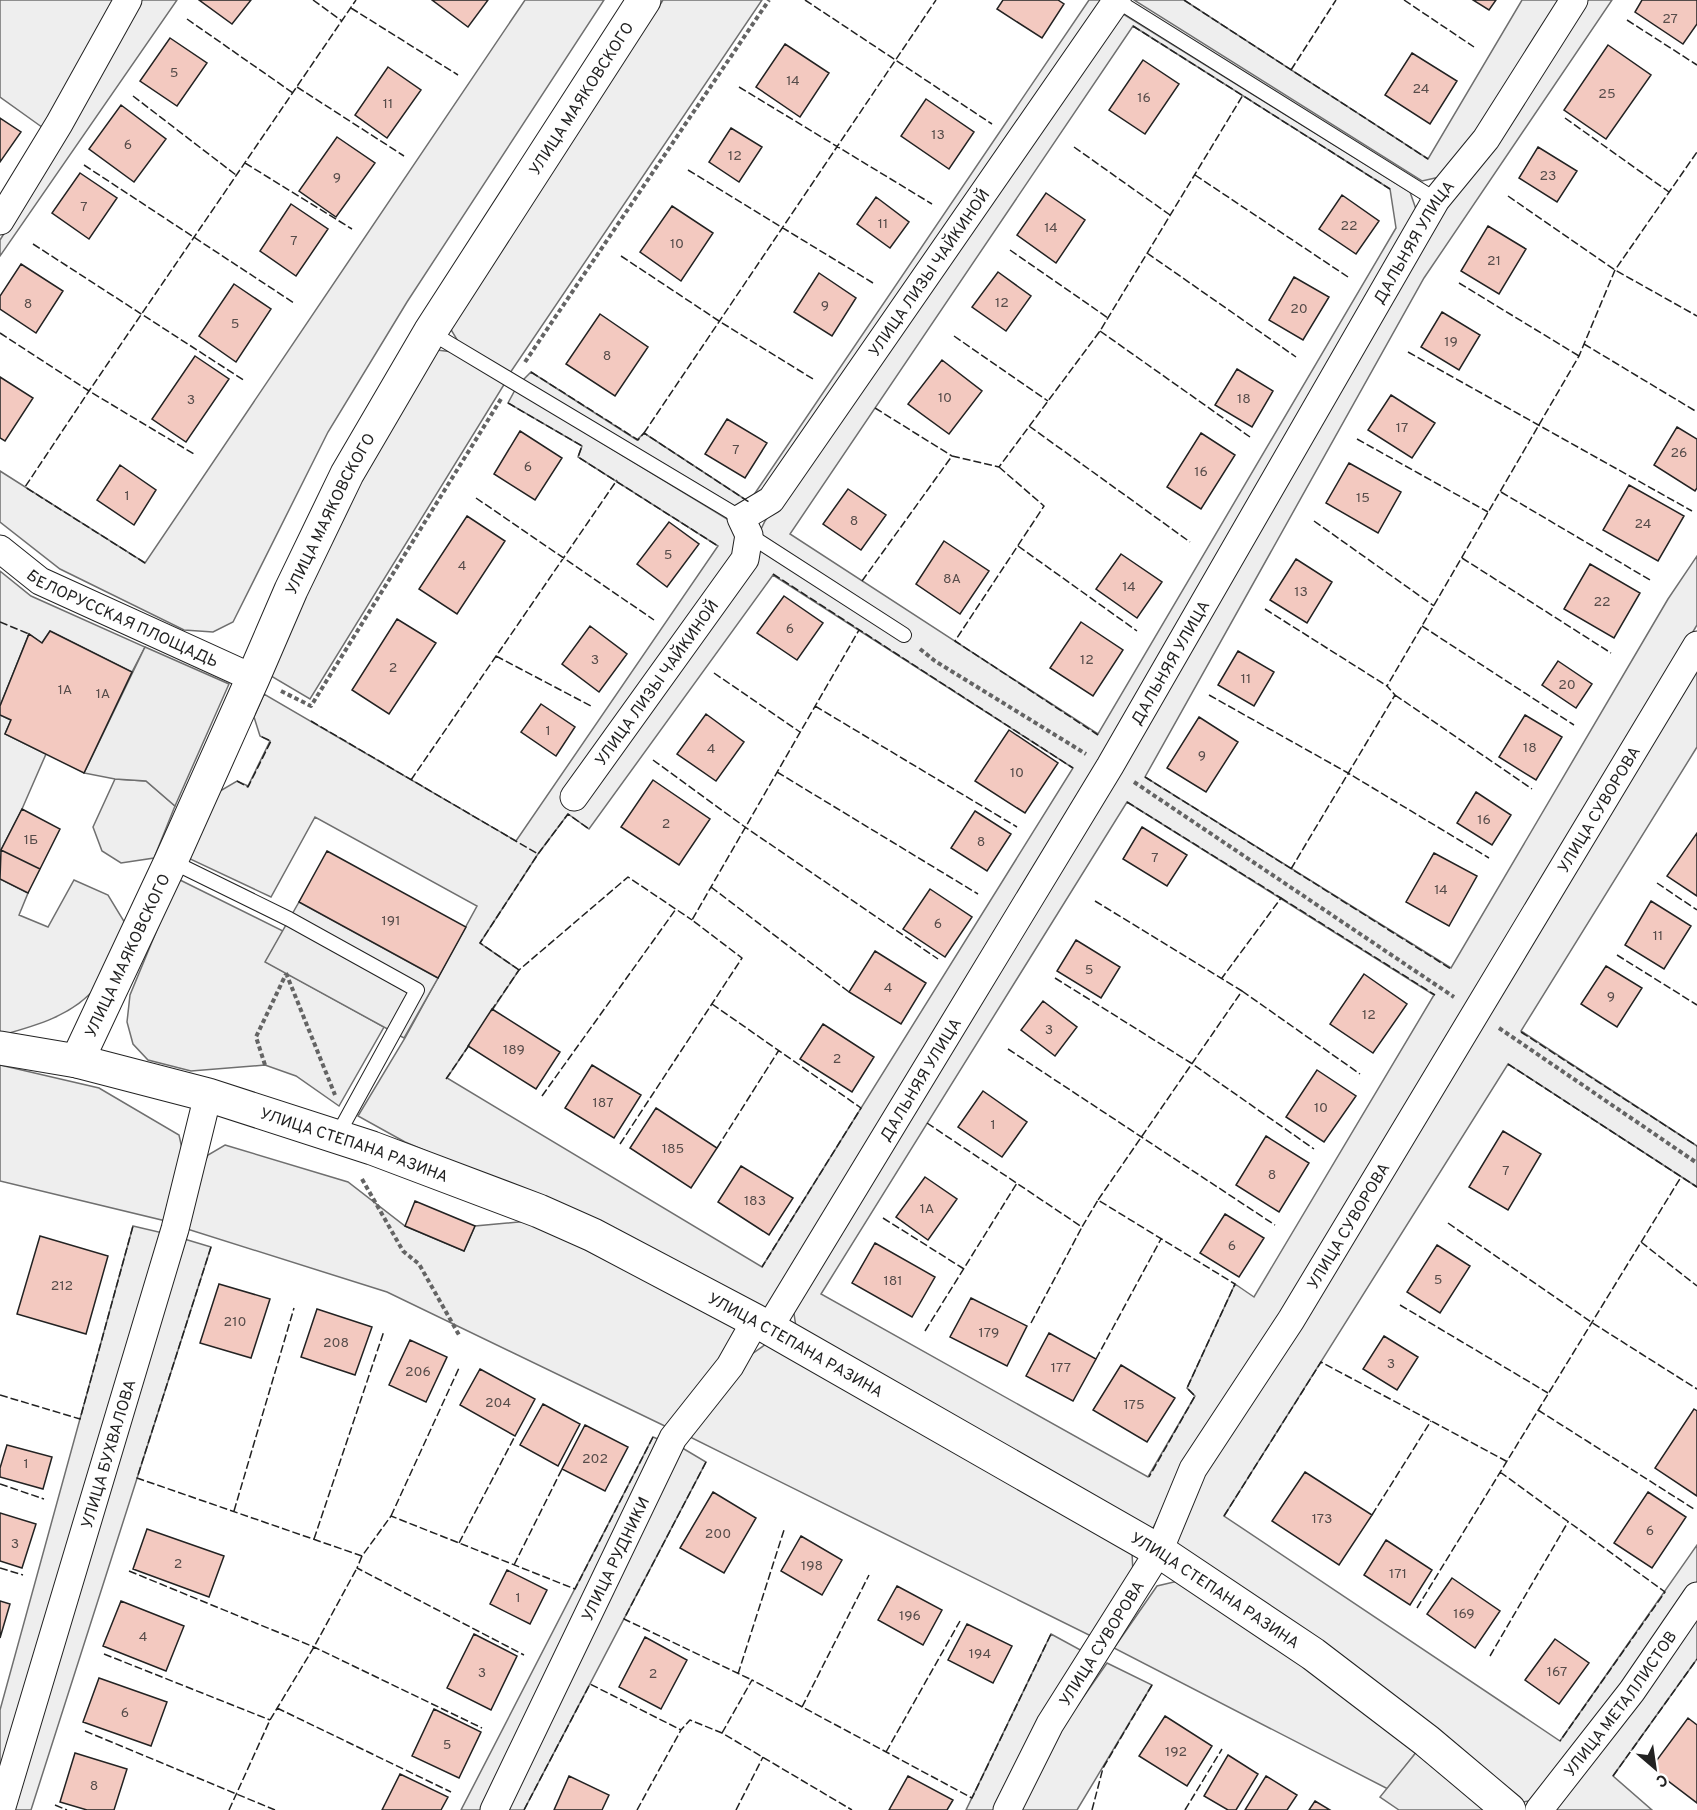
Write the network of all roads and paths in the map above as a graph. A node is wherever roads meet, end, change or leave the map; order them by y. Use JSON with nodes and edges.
{"nodes":[{"id":1,"x":128,"y":0,"type":"edge"},
{"id":2,"x":644,"y":0,"type":"edge"},
{"id":3,"x":1116,"y":0,"type":"edge"},
{"id":4,"x":1574,"y":0,"type":"edge"},
{"id":5,"x":1436,"y":200,"type":"junction"},
{"id":6,"x":0,"y":221,"type":"edge"},
{"id":7,"x":430,"y":332,"type":"junction"},
{"id":8,"x":745,"y":527,"type":"junction"},
{"id":9,"x":0,"y":549,"type":"edge"},
{"id":10,"x":904,"y":635,"type":"joint"},
{"id":11,"x":1697,"y":645,"type":"edge"},
{"id":12,"x":253,"y":678,"type":"junction"},
{"id":13,"x":1110,"y":766,"type":"junction"},
{"id":14,"x":574,"y":797,"type":"dead end"},
{"id":15,"x":171,"y":861,"type":"junction"},
{"id":16,"x":286,"y":973,"type":"dead end"},
{"id":17,"x":1477,"y":1013,"type":"junction"},
{"id":18,"x":0,"y":1048,"type":"edge"},
{"id":19,"x":77,"y":1061,"type":"junction"},
{"id":20,"x":265,"y":1065,"type":"dead end"},
{"id":21,"x":208,"y":1095,"type":"junction"},
{"id":22,"x":337,"y":1136,"type":"junction"},
{"id":23,"x":1697,"y":1163,"type":"edge"},
{"id":24,"x":763,"y":1324,"type":"junction"},
{"id":25,"x":1159,"y":1551,"type":"junction"},
{"id":26,"x":1697,"y":1596,"type":"edge"},
{"id":27,"x":1,"y":1810,"type":"edge"},
{"id":28,"x":494,"y":1810,"type":"edge"},
{"id":29,"x":1007,"y":1810,"type":"edge"},
{"id":30,"x":1509,"y":1810,"type":"edge"},
{"id":31,"x":1539,"y":1810,"type":"edge"}],
"edges":[{"from":1,"to":6,"type":"street"},
{"from":2,"to":7,"type":"main road","name":"УЛИЦА МАЯКОВСКОГО"},
{"from":3,"to":5,"type":"lane"},
{"from":3,"to":8,"type":"street","name":"УЛИЦА ЛИЗЫ ЧАЙКИНОЙ"},
{"from":4,"to":5,"type":"street","name":"ДАЛЬНЯЯ УЛИЦА"},
{"from":5,"to":13,"type":"street","name":"ДАЛЬНЯЯ УЛИЦА"},
{"from":7,"to":8,"type":"lane"},
{"from":7,"to":12,"type":"main road","name":"УЛИЦА МАЯКОВСКОГО"},
{"from":8,"to":10,"type":"lane"},
{"from":8,"to":14,"type":"street","name":"УЛИЦА ЛИЗЫ ЧАЙКИНОЙ"},
{"from":9,"to":12,"type":"street","name":"БЕЛОРУССКАЯ ПЛОЩАДЬ"},
{"from":10,"to":13,"type":"path"},
{"from":11,"to":17,"type":"street","name":"УЛИЦА СУВОРОВА"},
{"from":12,"to":15,"type":"main road","name":"УЛИЦА МАЯКОВСКОГО"},
{"from":13,"to":17,"type":"path"},
{"from":13,"to":24,"type":"street","name":"ДАЛЬНЯЯ УЛИЦА"},
{"from":15,"to":19,"type":"main road","name":"УЛИЦА МАЯКОВСКОГО"},
{"from":15,"to":22,"type":"lane"},
{"from":16,"to":20,"type":"path"},
{"from":17,"to":23,"type":"path"},
{"from":17,"to":25,"type":"street","name":"УЛИЦА СУВОРОВА"},
{"from":18,"to":19,"type":"main road","name":"УЛИЦА СТЕПАНА РАЗИНА"},
{"from":19,"to":21,"type":"main road","name":"УЛИЦА СТЕПАНА РАЗИНА"},
{"from":21,"to":22,"type":"main road","name":"УЛИЦА СТЕПАНА РАЗИНА"},
{"from":21,"to":27,"type":"street","name":"УЛИЦА БУХВАЛОВА"},
{"from":22,"to":24,"type":"main road","name":"УЛИЦА СТЕПАНА РАЗИНА"},
{"from":24,"to":25,"type":"main road","name":"УЛИЦА СТЕПАНА РАЗИНА"},
{"from":24,"to":28,"type":"street","name":"УЛИЦА РУДНИКИ"},
{"from":25,"to":29,"type":"street","name":"УЛИЦА СУВОРОВА"},
{"from":25,"to":30,"type":"main road","name":"УЛИЦА СТЕПАНА РАЗИНА"},
{"from":26,"to":31,"type":"street","name":"УЛИЦА МЕТАЛЛИСТОВ"}]}
